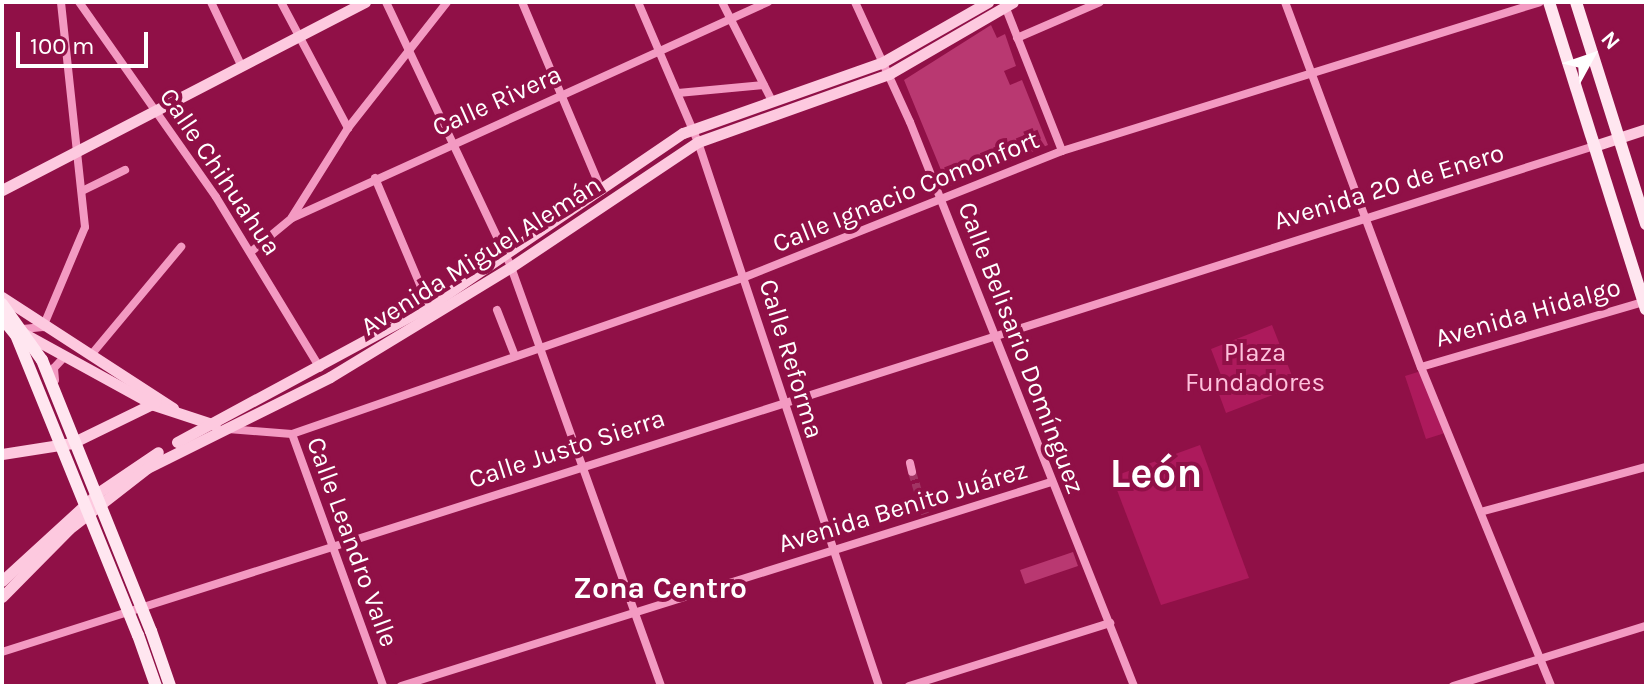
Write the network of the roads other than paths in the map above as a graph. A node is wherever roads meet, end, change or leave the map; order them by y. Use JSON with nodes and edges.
{"nodes":[{"id":1,"x":61,"y":2,"type":"edge"},
{"id":2,"x":79,"y":2,"type":"edge"},
{"id":3,"x":211,"y":2,"type":"edge"},
{"id":4,"x":281,"y":2,"type":"edge"},
{"id":5,"x":365,"y":2,"type":"edge"},
{"id":6,"x":386,"y":2,"type":"edge"},
{"id":7,"x":447,"y":2,"type":"edge"},
{"id":8,"x":522,"y":2,"type":"edge"},
{"id":9,"x":638,"y":2,"type":"edge"},
{"id":10,"x":722,"y":2,"type":"edge"},
{"id":11,"x":768,"y":2,"type":"edge"},
{"id":12,"x":855,"y":2,"type":"edge"},
{"id":13,"x":988,"y":2,"type":"edge"},
{"id":14,"x":1100,"y":2,"type":"edge"},
{"id":15,"x":1285,"y":2,"type":"edge"},
{"id":16,"x":1539,"y":2,"type":"edge"},
{"id":17,"x":1549,"y":2,"type":"edge"},
{"id":18,"x":1576,"y":2,"type":"edge"},
{"id":19,"x":1010,"y":3,"type":"edge"},
{"id":20,"x":730,"y":18,"type":"junction"},
{"id":21,"x":299,"y":37,"type":"junction"},
{"id":22,"x":1017,"y":38,"type":"junction"},
{"id":23,"x":661,"y":48,"type":"junction"},
{"id":24,"x":410,"y":51,"type":"junction"},
{"id":25,"x":883,"y":62,"type":"junction"},
{"id":26,"x":241,"y":65,"type":"junction"},
{"id":27,"x":1309,"y":72,"type":"junction"},
{"id":28,"x":889,"y":74,"type":"junction"},
{"id":29,"x":764,"y":85,"type":"junction"},
{"id":30,"x":678,"y":93,"type":"junction"},
{"id":31,"x":560,"y":94,"type":"junction"},
{"id":32,"x":771,"y":99,"type":"junction"},
{"id":33,"x":155,"y":109,"type":"junction"},
{"id":34,"x":348,"y":128,"type":"junction"},
{"id":35,"x":692,"y":129,"type":"junction"},
{"id":36,"x":1646,"y":129,"type":"edge"},
{"id":37,"x":1619,"y":138,"type":"junction"},
{"id":38,"x":455,"y":141,"type":"junction"},
{"id":39,"x":698,"y":142,"type":"junction"},
{"id":40,"x":1594,"y":146,"type":"junction"},
{"id":41,"x":78,"y":150,"type":"junction"},
{"id":42,"x":1062,"y":151,"type":"junction"},
{"id":43,"x":125,"y":170,"type":"dead end"},
{"id":44,"x":375,"y":178,"type":"junction"},
{"id":45,"x":2,"y":190,"type":"edge"},
{"id":46,"x":82,"y":191,"type":"junction"},
{"id":47,"x":602,"y":192,"type":"junction"},
{"id":48,"x":941,"y":199,"type":"junction"},
{"id":49,"x":292,"y":218,"type":"junction"},
{"id":50,"x":1365,"y":219,"type":"junction"},
{"id":51,"x":1646,"y":224,"type":"edge"},
{"id":52,"x":181,"y":247,"type":"dead end"},
{"id":53,"x":252,"y":251,"type":"junction"},
{"id":54,"x":509,"y":263,"type":"junction"},
{"id":55,"x":745,"y":277,"type":"junction"},
{"id":56,"x":1145,"y":286,"type":"joint"},
{"id":57,"x":2,"y":297,"type":"edge"},
{"id":58,"x":2,"y":304,"type":"edge"},
{"id":59,"x":1645,"y":304,"type":"edge"},
{"id":60,"x":429,"y":306,"type":"junction"},
{"id":61,"x":497,"y":310,"type":"dead end"},
{"id":62,"x":5,"y":321,"type":"edge"},
{"id":63,"x":43,"y":327,"type":"junction"},
{"id":64,"x":994,"y":334,"type":"junction"},
{"id":65,"x":51,"y":348,"type":"junction"},
{"id":66,"x":540,"y":348,"type":"junction"},
{"id":67,"x":91,"y":355,"type":"junction"},
{"id":68,"x":65,"y":356,"type":"junction"},
{"id":69,"x":515,"y":356,"type":"junction"},
{"id":70,"x":1421,"y":367,"type":"junction"},
{"id":71,"x":320,"y":369,"type":"junction"},
{"id":72,"x":158,"y":401,"type":"junction"},
{"id":73,"x":782,"y":402,"type":"junction"},
{"id":74,"x":218,"y":426,"type":"junction"},
{"id":75,"x":292,"y":434,"type":"junction"},
{"id":76,"x":78,"y":441,"type":"junction"},
{"id":77,"x":58,"y":447,"type":"junction"},
{"id":78,"x":2,"y":454,"type":"edge"},
{"id":79,"x":582,"y":465,"type":"junction"},
{"id":80,"x":1646,"y":467,"type":"edge"},
{"id":81,"x":1051,"y":482,"type":"junction"},
{"id":82,"x":101,"y":496,"type":"junction"},
{"id":83,"x":84,"y":511,"type":"junction"},
{"id":84,"x":1484,"y":511,"type":"junction"},
{"id":85,"x":328,"y":546,"type":"junction"},
{"id":86,"x":831,"y":551,"type":"junction"},
{"id":87,"x":2,"y":581,"type":"edge"},
{"id":88,"x":2,"y":597,"type":"edge"},
{"id":89,"x":145,"y":606,"type":"junction"},
{"id":90,"x":124,"y":612,"type":"junction"},
{"id":91,"x":635,"y":612,"type":"junction"},
{"id":92,"x":1110,"y":623,"type":"junction"},
{"id":93,"x":151,"y":626,"type":"junction"},
{"id":94,"x":1646,"y":626,"type":"edge"},
{"id":95,"x":134,"y":631,"type":"junction"},
{"id":96,"x":2,"y":652,"type":"edge"},
{"id":97,"x":1541,"y":659,"type":"junction"},
{"id":98,"x":153,"y":686,"type":"edge"},
{"id":99,"x":173,"y":686,"type":"edge"},
{"id":100,"x":383,"y":686,"type":"edge"},
{"id":101,"x":401,"y":686,"type":"edge"},
{"id":102,"x":661,"y":686,"type":"edge"},
{"id":103,"x":879,"y":686,"type":"edge"},
{"id":104,"x":909,"y":686,"type":"edge"},
{"id":105,"x":1134,"y":686,"type":"edge"},
{"id":106,"x":1453,"y":686,"type":"edge"},
{"id":107,"x":1551,"y":686,"type":"edge"}],
"edges":[{"from":1,"to":41,"type":"street"},
{"from":2,"to":33,"type":"street","name":"Calle Chihuahua"},
{"from":3,"to":26,"type":"street"},
{"from":4,"to":21,"type":"street"},
{"from":5,"to":21,"type":"main road"},
{"from":6,"to":24,"type":"street"},
{"from":7,"to":24,"type":"street"},
{"from":8,"to":31,"type":"street"},
{"from":9,"to":23,"type":"street","name":"Calle Reforma"},
{"from":10,"to":20,"type":"street"},
{"from":11,"to":20,"type":"street","name":"Calle Rivera"},
{"from":12,"to":25,"type":"street","name":"Calle Belisario Domínguez"},
{"from":13,"to":25,"type":"main road","name":"Avenida Miguel Alemán"},
{"from":14,"to":22,"type":"street"},
{"from":15,"to":27,"type":"street"},
{"from":16,"to":27,"type":"street","name":"Calle Ignacio Comonfort"},
{"from":17,"to":40,"type":"main road"},
{"from":18,"to":37,"type":"main road"},
{"from":19,"to":22,"type":"street"},
{"from":19,"to":28,"type":"main road","name":"Avenida Miguel Alemán"},
{"from":20,"to":23,"type":"street","name":"Calle Rivera"},
{"from":20,"to":29,"type":"street"},
{"from":21,"to":26,"type":"main road"},
{"from":21,"to":34,"type":"street"},
{"from":22,"to":42,"type":"street"},
{"from":23,"to":30,"type":"street","name":"Calle Reforma"},
{"from":23,"to":31,"type":"street","name":"Calle Rivera"},
{"from":24,"to":34,"type":"street"},
{"from":24,"to":38,"type":"street"},
{"from":25,"to":28,"type":"street","name":"Calle Belisario Domínguez"},
{"from":25,"to":32,"type":"main road","name":"Avenida Miguel Alemán"},
{"from":26,"to":33,"type":"main road"},
{"from":27,"to":42,"type":"street","name":"Calle Ignacio Comonfort"},
{"from":27,"to":50,"type":"street"},
{"from":28,"to":39,"type":"main road","name":"Avenida Miguel Alemán"},
{"from":28,"to":48,"type":"street","name":"Calle Belisario Domínguez"},
{"from":29,"to":30,"type":"street"},
{"from":29,"to":32,"type":"street"},
{"from":30,"to":35,"type":"street","name":"Calle Reforma"},
{"from":31,"to":38,"type":"street","name":"Calle Rivera"},
{"from":31,"to":47,"type":"street"},
{"from":32,"to":35,"type":"main road","name":"Avenida Miguel Alemán"},
{"from":33,"to":41,"type":"main road"},
{"from":33,"to":53,"type":"street","name":"Calle Chihuahua"},
{"from":34,"to":49,"type":"street"},
{"from":35,"to":39,"type":"street","name":"Calle Reforma"},
{"from":35,"to":47,"type":"main road","name":"Avenida Miguel Alemán"},
{"from":36,"to":37,"type":"main road","name":"Avenida 20 de Enero"},
{"from":37,"to":40,"type":"main road","name":"Avenida 20 de Enero"},
{"from":37,"to":51,"type":"main road"},
{"from":38,"to":44,"type":"street","name":"Calle Rivera"},
{"from":38,"to":54,"type":"street"},
{"from":39,"to":54,"type":"main road","name":"Avenida Miguel Alemán"},
{"from":39,"to":55,"type":"street","name":"Calle Reforma"},
{"from":40,"to":50,"type":"street","name":"Avenida 20 de Enero"},
{"from":40,"to":59,"type":"main road"},
{"from":41,"to":45,"type":"main road"},
{"from":41,"to":46,"type":"street"},
{"from":42,"to":48,"type":"street","name":"Calle Ignacio Comonfort"},
{"from":43,"to":46,"type":"street"},
{"from":44,"to":49,"type":"street","name":"Calle Rivera"},
{"from":44,"to":60,"type":"street"},
{"from":46,"to":63,"type":"street"},
{"from":47,"to":54,"type":"main road","name":"Avenida Miguel Alemán"},
{"from":48,"to":55,"type":"street","name":"Calle Ignacio Comonfort"},
{"from":48,"to":64,"type":"street","name":"Calle Belisario Domínguez"},
{"from":49,"to":53,"type":"street","name":"Calle Rivera"},
{"from":50,"to":56,"type":"street","name":"Avenida 20 de Enero"},
{"from":50,"to":70,"type":"street"},
{"from":52,"to":67,"type":"street"},
{"from":53,"to":71,"type":"street","name":"Calle Chihuahua"},
{"from":54,"to":60,"type":"main road","name":"Avenida Miguel Alemán"},
{"from":54,"to":66,"type":"street"},
{"from":54,"to":74,"type":"main road","name":"Avenida Miguel Alemán"},
{"from":55,"to":66,"type":"street","name":"Calle Ignacio Comonfort"},
{"from":55,"to":73,"type":"street","name":"Calle Reforma"},
{"from":56,"to":64,"type":"street","name":"Calle Justo Sierra"},
{"from":57,"to":63,"type":"main road","name":"Calle Leandro Valle"},
{"from":58,"to":93,"type":"main road","bridge":true},
{"from":59,"to":70,"type":"street","name":"Avenida Hidalgo"},
{"from":60,"to":71,"type":"main road","name":"Avenida Miguel Alemán"},
{"from":61,"to":69,"type":"street"},
{"from":62,"to":63,"type":"street"},
{"from":62,"to":65,"type":"main road","name":"Calle Leandro Valle"},
{"from":62,"to":95,"type":"main road","bridge":true},
{"from":63,"to":67,"type":"main road","name":"Calle Leandro Valle"},
{"from":64,"to":73,"type":"street","name":"Calle Justo Sierra"},
{"from":64,"to":81,"type":"street","name":"Calle Belisario Domínguez"},
{"from":65,"to":68,"type":"main road","name":"Calle Leandro Valle"},
{"from":65,"to":77,"type":"street"},
{"from":66,"to":69,"type":"street","name":"Calle Ignacio Comonfort"},
{"from":66,"to":79,"type":"street"},
{"from":67,"to":72,"type":"main road","name":"Calle Leandro Valle"},
{"from":68,"to":72,"type":"main road","name":"Calle Leandro Valle"},
{"from":68,"to":76,"type":"street"},
{"from":69,"to":75,"type":"street","name":"Calle Ignacio Comonfort"},
{"from":70,"to":84,"type":"street"},
{"from":71,"to":74,"type":"main road","name":"Avenida Miguel Alemán"},
{"from":72,"to":74,"type":"main road","name":"Calle Leandro Valle"},
{"from":72,"to":76,"type":"main road"},
{"from":73,"to":79,"type":"street","name":"Calle Justo Sierra"},
{"from":73,"to":86,"type":"street","name":"Calle Reforma"},
{"from":74,"to":75,"type":"street","name":"Calle Leandro Valle"},
{"from":74,"to":82,"type":"main road","name":"Avenida Miguel Alemán"},
{"from":75,"to":85,"type":"street","name":"Calle Leandro Valle"},
{"from":76,"to":77,"type":"main road"},
{"from":76,"to":82,"type":"street"},
{"from":77,"to":78,"type":"main road"},
{"from":77,"to":83,"type":"street"},
{"from":79,"to":85,"type":"street","name":"Calle Justo Sierra"},
{"from":79,"to":91,"type":"street"},
{"from":80,"to":84,"type":"street"},
{"from":81,"to":86,"type":"street","name":"Avenida Benito Juárez"},
{"from":81,"to":92,"type":"street","name":"Calle Belisario Domínguez"},
{"from":82,"to":83,"type":"main road","name":"Avenida Miguel Alemán"},
{"from":82,"to":89,"type":"street"},
{"from":83,"to":87,"type":"main road","name":"Avenida Miguel Alemán"},
{"from":83,"to":88,"type":"main road","name":"Avenida Miguel Alemán"},
{"from":83,"to":90,"type":"street"},
{"from":84,"to":97,"type":"street"},
{"from":85,"to":89,"type":"street","name":"Calle Justo Sierra"},
{"from":85,"to":100,"type":"street","name":"Calle Leandro Valle"},
{"from":86,"to":91,"type":"street","name":"Avenida Benito Juárez"},
{"from":86,"to":103,"type":"street","name":"Calle Reforma"},
{"from":89,"to":90,"type":"street","name":"Calle Justo Sierra"},
{"from":89,"to":93,"type":"street"},
{"from":90,"to":95,"type":"street"},
{"from":90,"to":96,"type":"street","name":"Calle Justo Sierra"},
{"from":91,"to":101,"type":"street","name":"Avenida Benito Juárez"},
{"from":91,"to":102,"type":"street"},
{"from":92,"to":104,"type":"street"},
{"from":92,"to":105,"type":"street","name":"Calle Belisario Domínguez"},
{"from":93,"to":95,"type":"street"},
{"from":93,"to":99,"type":"main road"},
{"from":94,"to":97,"type":"street"},
{"from":95,"to":98,"type":"main road"},
{"from":97,"to":106,"type":"street"},
{"from":97,"to":107,"type":"street"}]}
